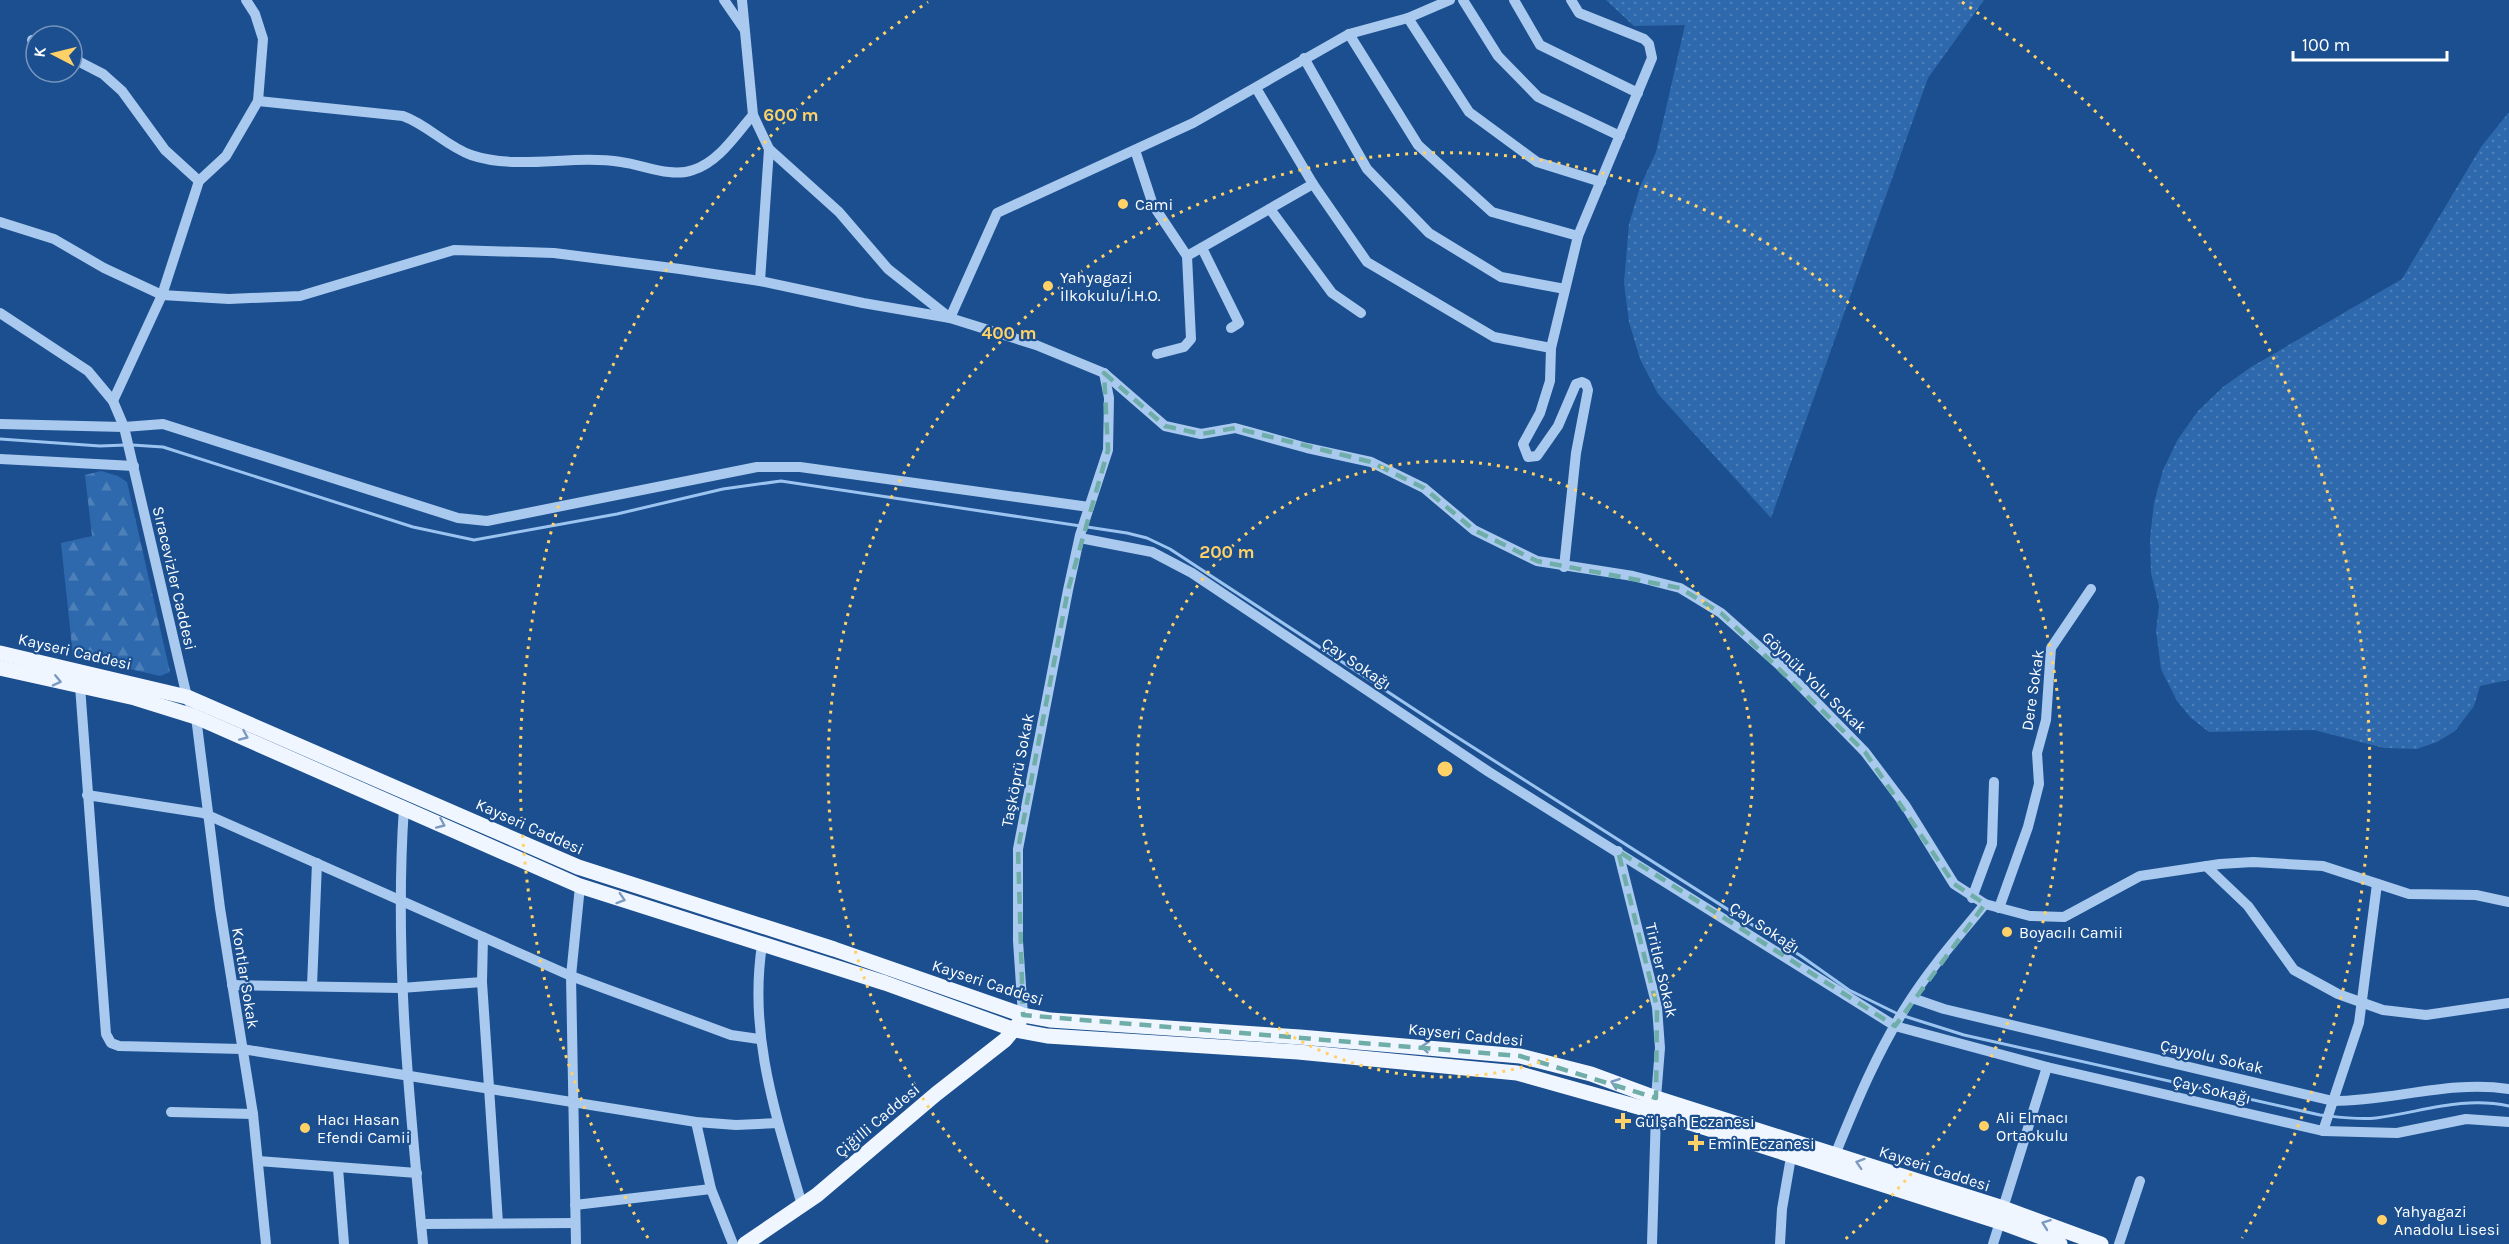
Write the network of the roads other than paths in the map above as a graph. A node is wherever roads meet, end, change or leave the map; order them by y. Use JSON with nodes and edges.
{"nodes":[{"id":1,"x":246,"y":0,"type":"edge"},
{"id":2,"x":724,"y":0,"type":"edge"},
{"id":3,"x":742,"y":0,"type":"edge"},
{"id":4,"x":1450,"y":0,"type":"edge"},
{"id":5,"x":1463,"y":0,"type":"edge"},
{"id":6,"x":1514,"y":0,"type":"edge"},
{"id":7,"x":1571,"y":0,"type":"edge"},
{"id":8,"x":1408,"y":18,"type":"junction"},
{"id":9,"x":744,"y":29,"type":"junction"},
{"id":10,"x":1349,"y":34,"type":"junction"},
{"id":11,"x":1304,"y":58,"type":"junction"},
{"id":12,"x":84,"y":65,"type":"edge"},
{"id":13,"x":1256,"y":88,"type":"junction"},
{"id":14,"x":1638,"y":93,"type":"junction"},
{"id":15,"x":258,"y":101,"type":"junction"},
{"id":16,"x":753,"y":115,"type":"junction"},
{"id":17,"x":1620,"y":136,"type":"junction"},
{"id":18,"x":769,"y":149,"type":"junction"},
{"id":19,"x":1135,"y":150,"type":"junction"},
{"id":20,"x":199,"y":181,"type":"junction"},
{"id":21,"x":1601,"y":182,"type":"junction"},
{"id":22,"x":1313,"y":184,"type":"junction"},
{"id":23,"x":1270,"y":209,"type":"junction"},
{"id":24,"x":0,"y":222,"type":"edge"},
{"id":25,"x":1578,"y":236,"type":"junction"},
{"id":26,"x":1202,"y":248,"type":"junction"},
{"id":27,"x":1187,"y":256,"type":"junction"},
{"id":28,"x":760,"y":281,"type":"junction"},
{"id":29,"x":1565,"y":289,"type":"junction"},
{"id":30,"x":162,"y":295,"type":"junction"},
{"id":31,"x":0,"y":313,"type":"edge"},
{"id":32,"x":1361,"y":313,"type":"dead end"},
{"id":33,"x":950,"y":318,"type":"junction"},
{"id":34,"x":1231,"y":328,"type":"dead end"},
{"id":35,"x":1551,"y":348,"type":"junction"},
{"id":36,"x":1157,"y":354,"type":"dead end"},
{"id":37,"x":1104,"y":373,"type":"junction"},
{"id":38,"x":113,"y":400,"type":"junction"},
{"id":39,"x":0,"y":424,"type":"edge"},
{"id":40,"x":124,"y":427,"type":"junction"},
{"id":41,"x":0,"y":459,"type":"edge"},
{"id":42,"x":134,"y":465,"type":"junction"},
{"id":43,"x":1089,"y":507,"type":"junction"},
{"id":44,"x":1080,"y":537,"type":"junction"},
{"id":45,"x":1564,"y":567,"type":"junction"},
{"id":46,"x":2091,"y":589,"type":"dead end"},
{"id":47,"x":0,"y":653,"type":"edge"},
{"id":48,"x":0,"y":668,"type":"edge"},
{"id":49,"x":80,"y":686,"type":"junction"},
{"id":50,"x":187,"y":697,"type":"junction"},
{"id":51,"x":196,"y":717,"type":"junction"},
{"id":52,"x":1994,"y":782,"type":"dead end"},
{"id":53,"x":87,"y":795,"type":"junction"},
{"id":54,"x":404,"y":807,"type":"junction"},
{"id":55,"x":208,"y":816,"type":"junction"},
{"id":56,"x":1618,"y":851,"type":"junction"},
{"id":57,"x":317,"y":863,"type":"junction"},
{"id":58,"x":2206,"y":866,"type":"junction"},
{"id":59,"x":2377,"y":884,"type":"junction"},
{"id":60,"x":580,"y":886,"type":"junction"},
{"id":61,"x":399,"y":898,"type":"junction"},
{"id":62,"x":1972,"y":898,"type":"junction"},
{"id":63,"x":2509,"y":902,"type":"edge"},
{"id":64,"x":1985,"y":904,"type":"junction"},
{"id":65,"x":1999,"y":908,"type":"junction"},
{"id":66,"x":483,"y":937,"type":"junction"},
{"id":67,"x":762,"y":945,"type":"junction"},
{"id":68,"x":571,"y":976,"type":"junction"},
{"id":69,"x":482,"y":982,"type":"junction"},
{"id":70,"x":232,"y":985,"type":"junction"},
{"id":71,"x":312,"y":986,"type":"junction"},
{"id":72,"x":401,"y":988,"type":"junction"},
{"id":73,"x":1910,"y":1000,"type":"junction"},
{"id":74,"x":2509,"y":1003,"type":"edge"},
{"id":75,"x":2363,"y":1004,"type":"junction"},
{"id":76,"x":1023,"y":1015,"type":"junction"},
{"id":77,"x":1896,"y":1024,"type":"junction"},
{"id":78,"x":1015,"y":1030,"type":"junction"},
{"id":79,"x":759,"y":1039,"type":"junction"},
{"id":80,"x":242,"y":1048,"type":"junction"},
{"id":81,"x":2047,"y":1067,"type":"junction"},
{"id":82,"x":409,"y":1075,"type":"junction"},
{"id":83,"x":488,"y":1088,"type":"junction"},
{"id":84,"x":2509,"y":1089,"type":"edge"},
{"id":85,"x":572,"y":1102,"type":"junction"},
{"id":86,"x":1656,"y":1105,"type":"junction"},
{"id":87,"x":2331,"y":1106,"type":"junction"},
{"id":88,"x":171,"y":1112,"type":"dead end"},
{"id":89,"x":253,"y":1114,"type":"junction"},
{"id":90,"x":696,"y":1122,"type":"junction"},
{"id":91,"x":2509,"y":1122,"type":"edge"},
{"id":92,"x":778,"y":1123,"type":"junction"},
{"id":93,"x":2323,"y":1129,"type":"junction"},
{"id":94,"x":1835,"y":1155,"type":"junction"},
{"id":95,"x":1791,"y":1156,"type":"junction"},
{"id":96,"x":258,"y":1161,"type":"junction"},
{"id":97,"x":338,"y":1168,"type":"junction"},
{"id":98,"x":417,"y":1173,"type":"junction"},
{"id":99,"x":2140,"y":1181,"type":"dead end"},
{"id":100,"x":711,"y":1188,"type":"junction"},
{"id":101,"x":802,"y":1205,"type":"junction"},
{"id":102,"x":575,"y":1206,"type":"junction"},
{"id":103,"x":2001,"y":1215,"type":"junction"},
{"id":104,"x":575,"y":1222,"type":"junction"},
{"id":105,"x":498,"y":1223,"type":"junction"},
{"id":106,"x":422,"y":1224,"type":"junction"},
{"id":107,"x":266,"y":1244,"type":"edge"},
{"id":108,"x":344,"y":1244,"type":"edge"},
{"id":109,"x":423,"y":1244,"type":"edge"},
{"id":110,"x":576,"y":1244,"type":"edge"},
{"id":111,"x":733,"y":1244,"type":"edge"},
{"id":112,"x":745,"y":1244,"type":"edge"},
{"id":113,"x":1652,"y":1244,"type":"edge"},
{"id":114,"x":1780,"y":1244,"type":"edge"},
{"id":115,"x":1994,"y":1244,"type":"edge"},
{"id":116,"x":2060,"y":1244,"type":"edge"},
{"id":117,"x":2101,"y":1244,"type":"edge"},
{"id":118,"x":2120,"y":1244,"type":"edge"}],
"edges":[{"from":1,"to":15,"type":"street"},
{"from":2,"to":9,"type":"street"},
{"from":3,"to":9,"type":"street"},
{"from":4,"to":8,"type":"street"},
{"from":5,"to":17,"type":"street"},
{"from":6,"to":14,"type":"street"},
{"from":7,"to":14,"type":"street"},
{"from":8,"to":10,"type":"street"},
{"from":8,"to":21,"type":"street"},
{"from":9,"to":16,"type":"street"},
{"from":10,"to":11,"type":"street"},
{"from":10,"to":25,"type":"street"},
{"from":11,"to":13,"type":"street"},
{"from":11,"to":29,"type":"street"},
{"from":12,"to":20,"type":"street"},
{"from":13,"to":19,"type":"street"},
{"from":13,"to":22,"type":"street"},
{"from":14,"to":17,"type":"street"},
{"from":15,"to":16,"type":"street"},
{"from":15,"to":20,"type":"street"},
{"from":16,"to":18,"type":"street"},
{"from":17,"to":21,"type":"street"},
{"from":18,"to":28,"type":"street"},
{"from":18,"to":33,"type":"street"},
{"from":19,"to":27,"type":"street"},
{"from":19,"to":33,"type":"street"},
{"from":20,"to":30,"type":"street"},
{"from":21,"to":25,"type":"street"},
{"from":22,"to":23,"type":"street"},
{"from":22,"to":35,"type":"street"},
{"from":23,"to":26,"type":"street"},
{"from":23,"to":32,"type":"street"},
{"from":24,"to":30,"type":"street"},
{"from":25,"to":29,"type":"street"},
{"from":26,"to":27,"type":"street"},
{"from":26,"to":34,"type":"street"},
{"from":27,"to":36,"type":"street"},
{"from":28,"to":30,"type":"street"},
{"from":28,"to":33,"type":"street"},
{"from":29,"to":35,"type":"street"},
{"from":30,"to":38,"type":"street"},
{"from":31,"to":38,"type":"street","name":"Sıracevizler Caddesi"},
{"from":33,"to":37,"type":"street","name":"Göynük Yolu Sokak"},
{"from":35,"to":45,"type":"street"},
{"from":37,"to":43,"type":"street","name":"Taşköprü Sokak"},
{"from":37,"to":45,"type":"street","name":"Göynük Yolu Sokak"},
{"from":38,"to":40,"type":"street","name":"Sıracevizler Caddesi"},
{"from":39,"to":40,"type":"street"},
{"from":40,"to":42,"type":"street","name":"Sıracevizler Caddesi"},
{"from":40,"to":43,"type":"street"},
{"from":41,"to":42,"type":"street"},
{"from":42,"to":50,"type":"street","name":"Sıracevizler Caddesi"},
{"from":43,"to":44,"type":"street","name":"Taşköprü Sokak"},
{"from":44,"to":56,"type":"street","name":"Çay Sokağı"},
{"from":44,"to":76,"type":"street","name":"Taşköprü Sokak"},
{"from":45,"to":62,"type":"street","name":"Göynük Yolu Sokak"},
{"from":46,"to":65,"type":"street","name":"Dere Sokak"},
{"from":47,"to":50,"type":"main road","name":"Kayseri Caddesi"},
{"from":48,"to":49,"type":"main road","name":"Kayseri Caddesi","one_way":true},
{"from":49,"to":51,"type":"main road","name":"Kayseri Caddesi"},
{"from":49,"to":53,"type":"street"},
{"from":50,"to":51,"type":"street","name":"Sıracevizler Caddesi"},
{"from":50,"to":76,"type":"main road","name":"Kayseri Caddesi"},
{"from":51,"to":54,"type":"main road","name":"Kayseri Caddesi","one_way":true},
{"from":51,"to":55,"type":"street","name":"Kontlar Sokak"},
{"from":52,"to":62,"type":"street"},
{"from":53,"to":55,"type":"street"},
{"from":53,"to":80,"type":"street"},
{"from":54,"to":60,"type":"main road","name":"Kayseri Caddesi","one_way":true},
{"from":54,"to":61,"type":"street"},
{"from":55,"to":57,"type":"street"},
{"from":55,"to":70,"type":"street","name":"Kontlar Sokak"},
{"from":56,"to":77,"type":"street","name":"Çay Sokağı"},
{"from":56,"to":86,"type":"street","name":"Tiritler Sokak"},
{"from":57,"to":61,"type":"street"},
{"from":57,"to":71,"type":"street"},
{"from":58,"to":59,"type":"street","name":"Göynük Yolu Sokak"},
{"from":58,"to":65,"type":"street","name":"Göynük Yolu Sokak"},
{"from":58,"to":75,"type":"street"},
{"from":59,"to":63,"type":"street","name":"Göynük Yolu Sokak"},
{"from":59,"to":75,"type":"street"},
{"from":60,"to":67,"type":"main road","name":"Kayseri Caddesi","one_way":true},
{"from":60,"to":68,"type":"street"},
{"from":61,"to":66,"type":"street"},
{"from":61,"to":72,"type":"street"},
{"from":62,"to":64,"type":"street","name":"Göynük Yolu Sokak"},
{"from":64,"to":65,"type":"street","name":"Göynük Yolu Sokak"},
{"from":64,"to":73,"type":"street"},
{"from":66,"to":68,"type":"street"},
{"from":66,"to":69,"type":"street"},
{"from":67,"to":78,"type":"main road","name":"Kayseri Caddesi"},
{"from":67,"to":79,"type":"street"},
{"from":68,"to":79,"type":"street"},
{"from":68,"to":85,"type":"street"},
{"from":69,"to":72,"type":"street"},
{"from":69,"to":83,"type":"street"},
{"from":70,"to":71,"type":"street"},
{"from":70,"to":80,"type":"street","name":"Kontlar Sokak"},
{"from":71,"to":72,"type":"street"},
{"from":72,"to":82,"type":"street"},
{"from":73,"to":77,"type":"street"},
{"from":73,"to":87,"type":"street","name":"Çayyolu Sokak"},
{"from":74,"to":75,"type":"street"},
{"from":75,"to":87,"type":"street"},
{"from":76,"to":78,"type":"main road","name":"Çiğilli Caddesi"},
{"from":86,"to":76,"type":"main road","name":"Kayseri Caddesi","one_way":true},
{"from":77,"to":81,"type":"street","name":"Çay Sokağı"},
{"from":77,"to":94,"type":"street"},
{"from":78,"to":86,"type":"main road","name":"Kayseri Caddesi"},
{"from":78,"to":101,"type":"main road","name":"Çiğilli Caddesi"},
{"from":79,"to":92,"type":"street"},
{"from":80,"to":82,"type":"street"},
{"from":80,"to":89,"type":"street","name":"Kontlar Sokak"},
{"from":81,"to":93,"type":"street","name":"Çay Sokağı"},
{"from":81,"to":103,"type":"street"},
{"from":82,"to":83,"type":"street"},
{"from":82,"to":98,"type":"street"},
{"from":83,"to":85,"type":"street"},
{"from":83,"to":105,"type":"street"},
{"from":84,"to":87,"type":"street","name":"Çayyolu Sokak"},
{"from":85,"to":90,"type":"street"},
{"from":85,"to":102,"type":"street"},
{"from":86,"to":94,"type":"main road","name":"Kayseri Caddesi"},
{"from":86,"to":95,"type":"main road","name":"Kayseri Caddesi"},
{"from":86,"to":113,"type":"street","name":"Tiritler Sokak"},
{"from":87,"to":93,"type":"street"},
{"from":88,"to":89,"type":"street"},
{"from":89,"to":96,"type":"street","name":"Kontlar Sokak"},
{"from":90,"to":92,"type":"street"},
{"from":90,"to":100,"type":"street"},
{"from":91,"to":93,"type":"street","name":"Çay Sokağı"},
{"from":92,"to":101,"type":"street"},
{"from":103,"to":94,"type":"main road","name":"Kayseri Caddesi","one_way":true},
{"from":95,"to":103,"type":"main road","name":"Kayseri Caddesi"},
{"from":95,"to":114,"type":"street"},
{"from":96,"to":97,"type":"street"},
{"from":96,"to":107,"type":"street","name":"Kontlar Sokak"},
{"from":97,"to":98,"type":"street"},
{"from":97,"to":108,"type":"street"},
{"from":98,"to":106,"type":"street"},
{"from":99,"to":118,"type":"street"},
{"from":100,"to":102,"type":"street"},
{"from":100,"to":111,"type":"street"},
{"from":101,"to":112,"type":"main road","name":"Çiğilli Caddesi"},
{"from":102,"to":104,"type":"street"},
{"from":103,"to":115,"type":"street"},
{"from":103,"to":116,"type":"main road","name":"Kayseri Caddesi"},
{"from":117,"to":103,"type":"main road","name":"Kayseri Caddesi","one_way":true},
{"from":104,"to":105,"type":"street"},
{"from":104,"to":110,"type":"street"},
{"from":105,"to":106,"type":"street"},
{"from":106,"to":109,"type":"street"}]}
